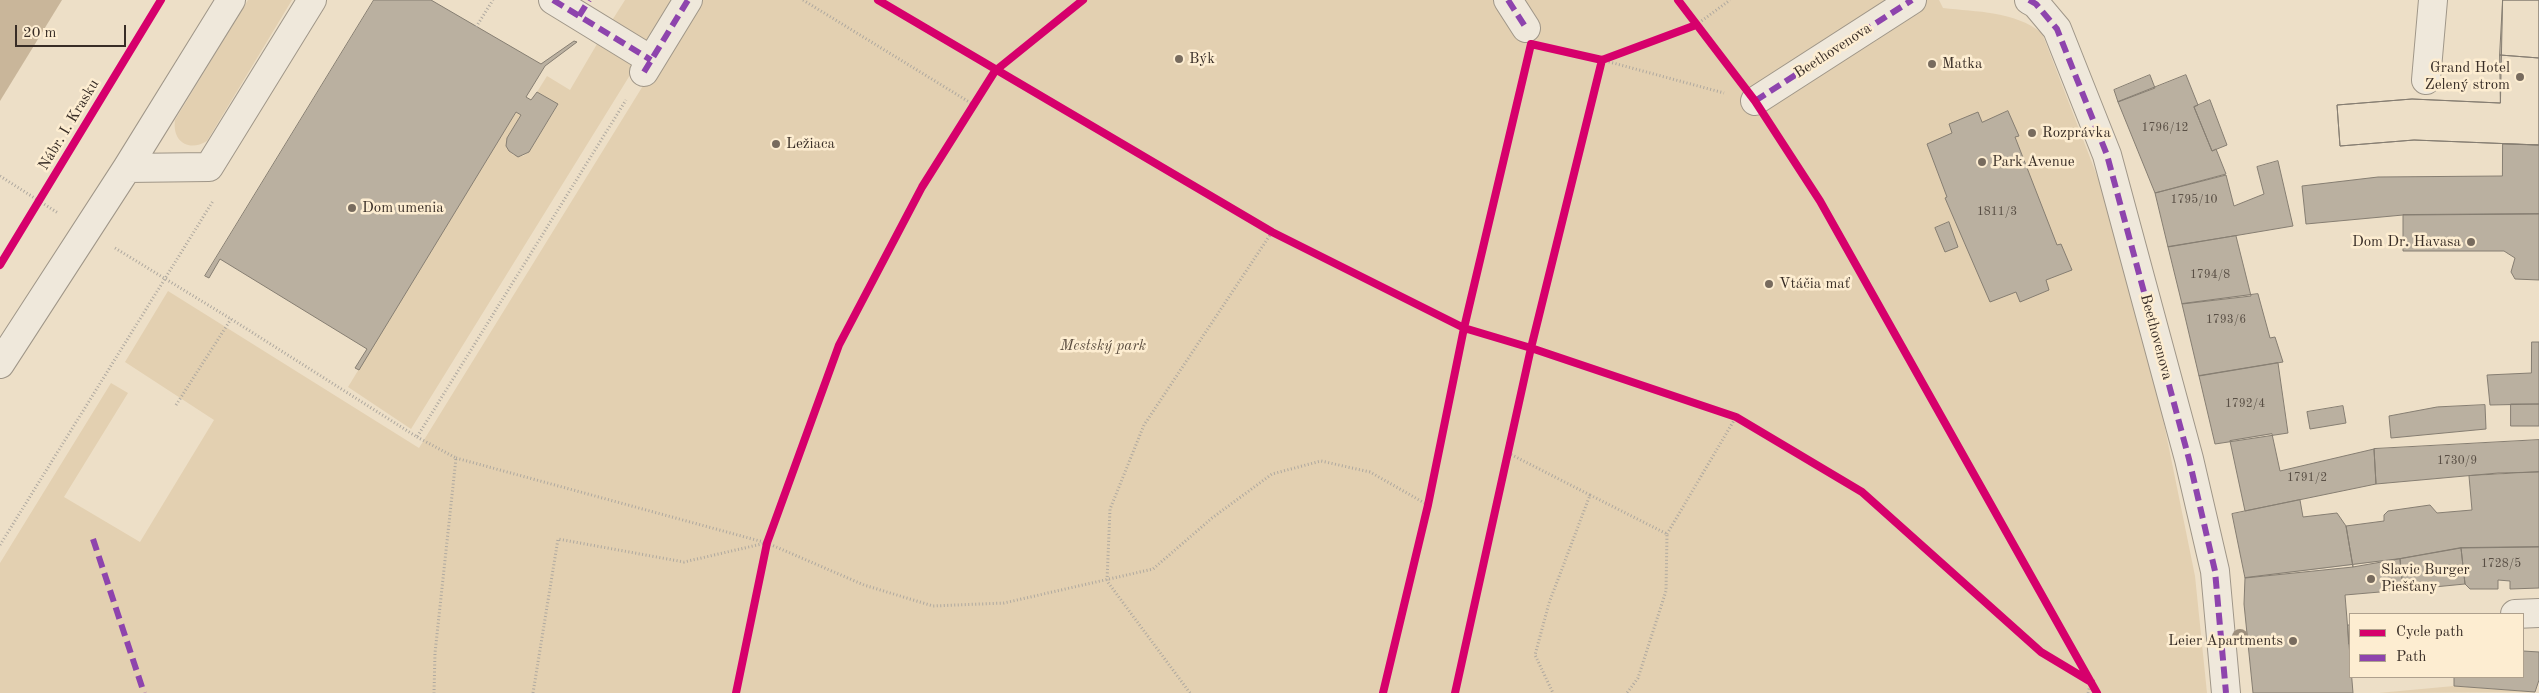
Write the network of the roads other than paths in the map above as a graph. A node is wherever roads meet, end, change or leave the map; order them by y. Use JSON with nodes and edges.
{"nodes":[{"id":1,"x":231,"y":0,"type":"edge"},
{"id":2,"x":312,"y":0,"type":"edge"},
{"id":3,"x":553,"y":0,"type":"edge"},
{"id":4,"x":688,"y":0,"type":"edge"},
{"id":5,"x":1508,"y":0,"type":"edge"},
{"id":6,"x":1912,"y":0,"type":"edge"},
{"id":7,"x":2433,"y":0,"type":"edge"},
{"id":8,"x":2040,"y":1,"type":"edge"},
{"id":9,"x":584,"y":8,"type":"edge"},
{"id":10,"x":1526,"y":28,"type":"dead end"},
{"id":11,"x":2426,"y":80,"type":"dead end"},
{"id":12,"x":1755,"y":102,"type":"road end"},
{"id":13,"x":127,"y":168,"type":"junction"},
{"id":14,"x":0,"y":364,"type":"edge"},
{"id":15,"x":2539,"y":613,"type":"edge"},
{"id":16,"x":2524,"y":614,"type":"edge"},
{"id":17,"x":2226,"y":693,"type":"edge"}],
"edges":[{"from":1,"to":13,"type":"street"},
{"from":2,"to":13,"type":"street"},
{"from":3,"to":9,"type":"street"},
{"from":4,"to":9,"type":"street"},
{"from":5,"to":10,"type":"street"},
{"from":6,"to":12,"type":"street","name":"Beethovenova"},
{"from":7,"to":11,"type":"street"},
{"from":8,"to":17,"type":"street","name":"Beethovenova"},
{"from":13,"to":14,"type":"street"},
{"from":15,"to":16,"type":"street"}]}
